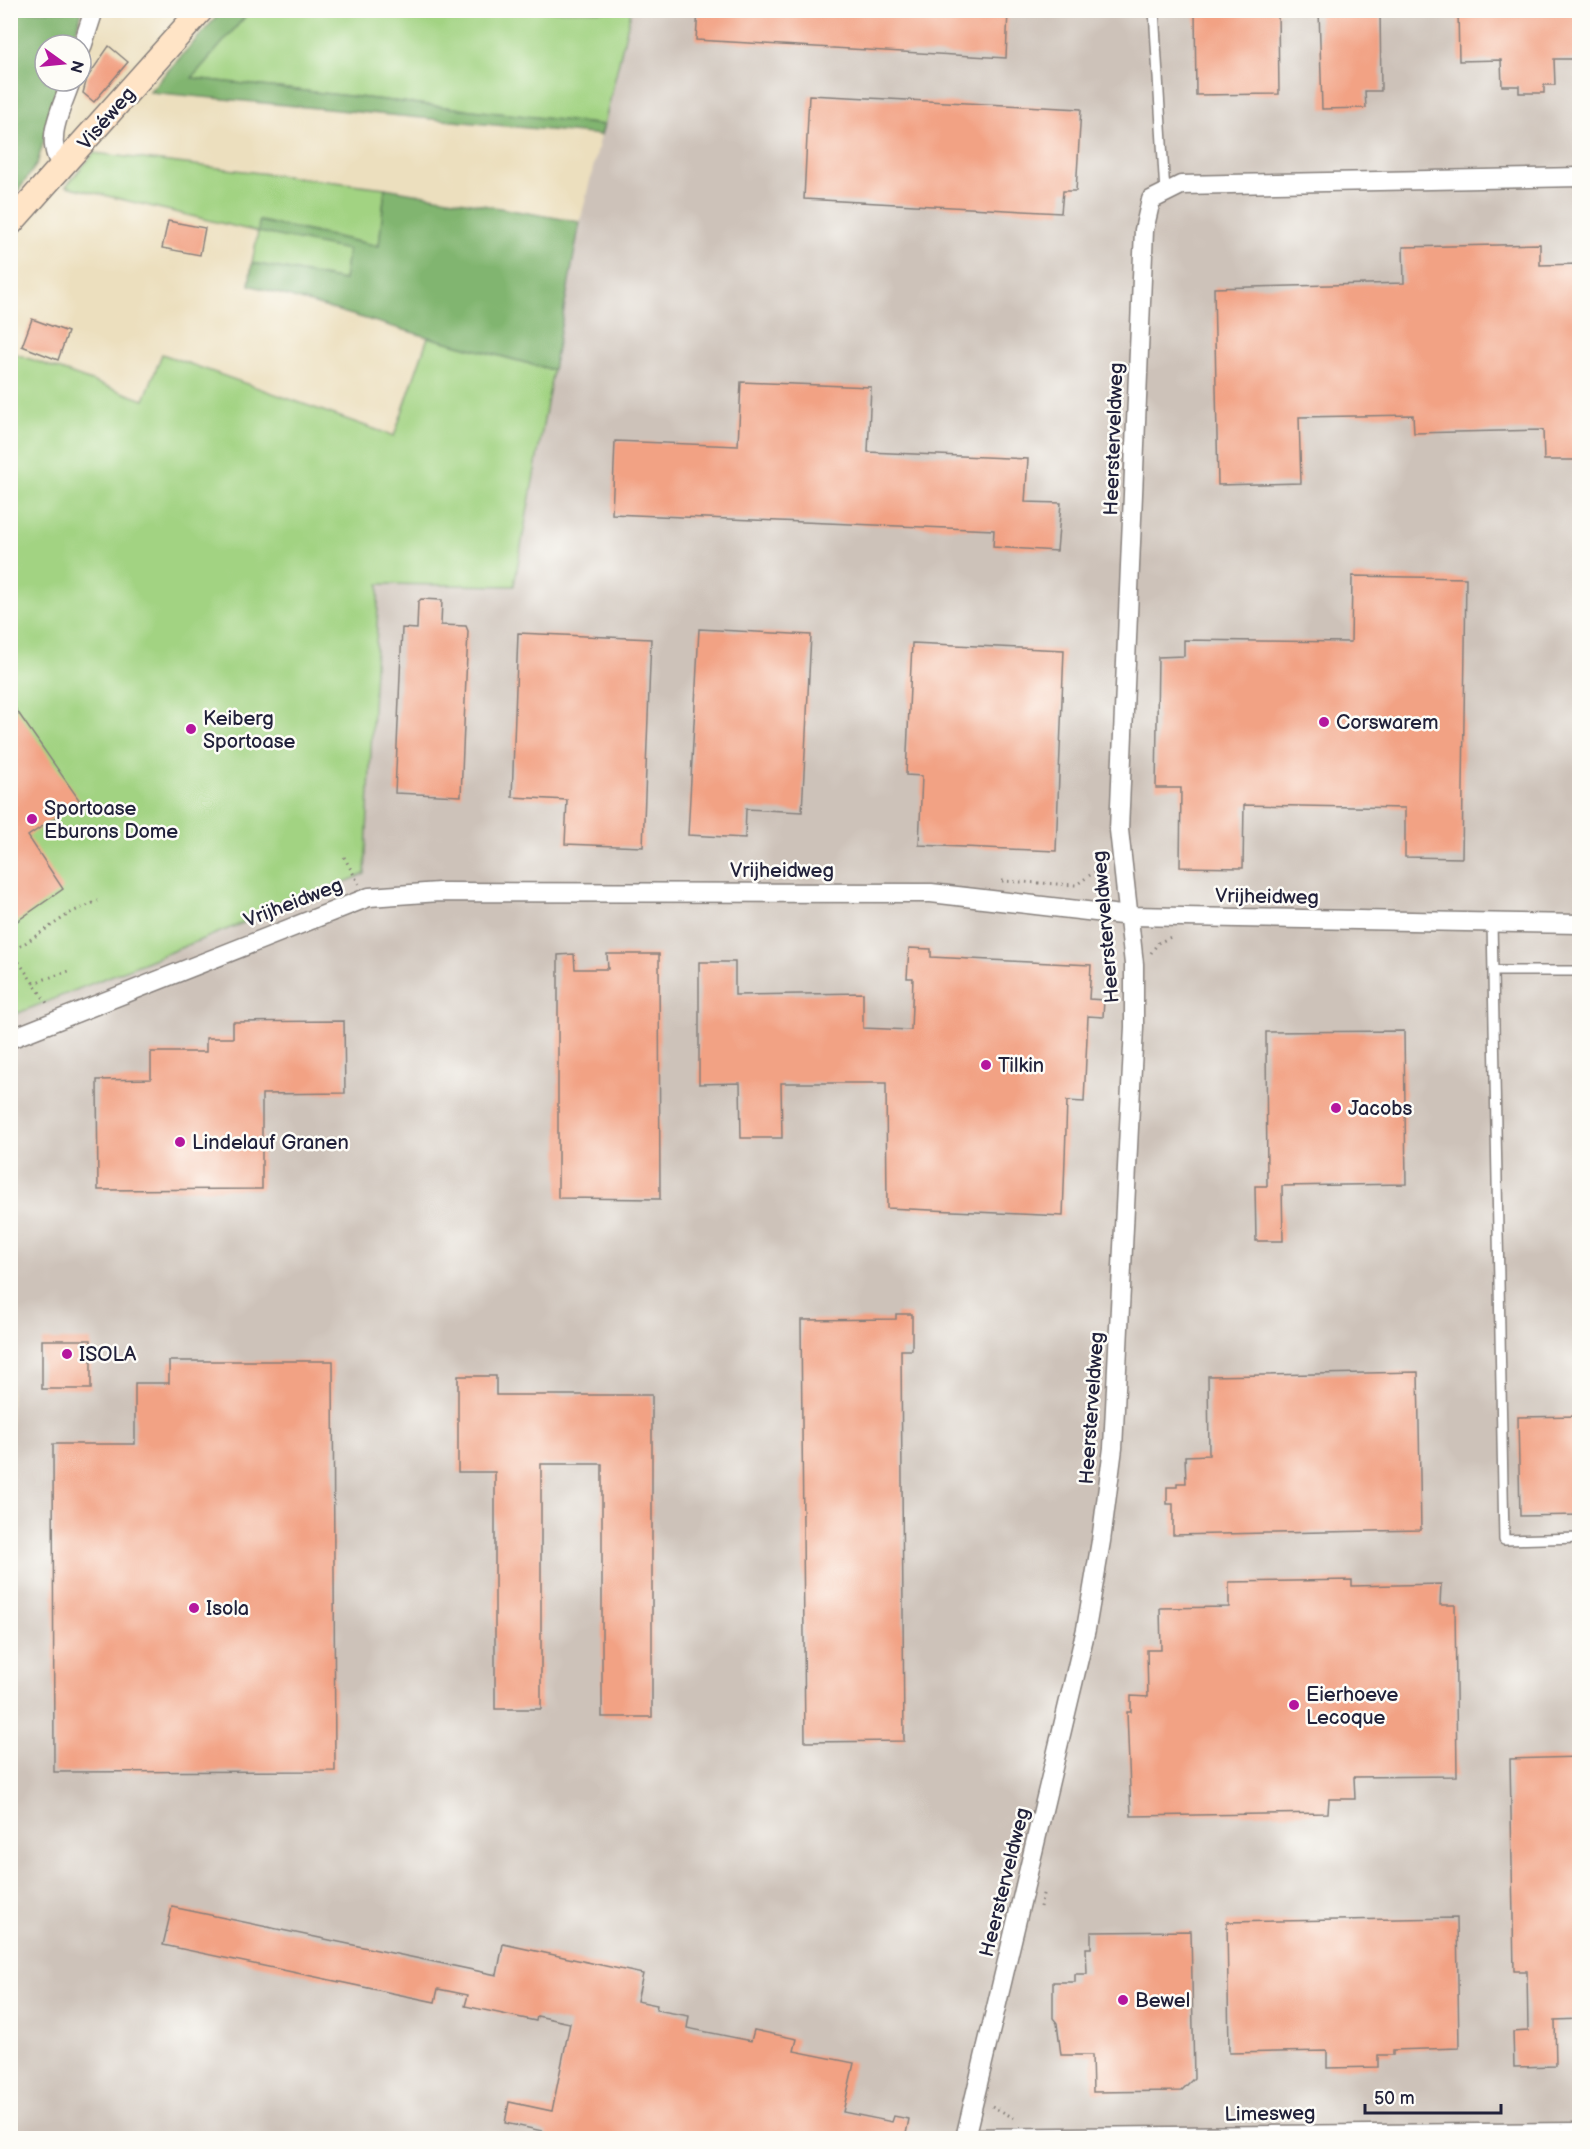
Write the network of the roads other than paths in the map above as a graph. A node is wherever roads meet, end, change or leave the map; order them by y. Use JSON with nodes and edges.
{"nodes":[{"id":1,"x":94,"y":10,"type":"edge"},
{"id":2,"x":201,"y":10,"type":"edge"},
{"id":3,"x":1154,"y":10,"type":"edge"},
{"id":4,"x":87,"y":33,"type":"edge"},
{"id":5,"x":67,"y":93,"type":"edge"},
{"id":6,"x":63,"y":167,"type":"junction"},
{"id":7,"x":1580,"y":177,"type":"edge"},
{"id":8,"x":1165,"y":193,"type":"junction"},
{"id":9,"x":10,"y":224,"type":"edge"},
{"id":10,"x":1130,"y":916,"type":"junction"},
{"id":11,"x":1492,"y":922,"type":"junction"},
{"id":12,"x":1580,"y":924,"type":"edge"},
{"id":13,"x":1494,"y":971,"type":"junction"},
{"id":14,"x":1580,"y":971,"type":"edge"},
{"id":15,"x":10,"y":1039,"type":"edge"},
{"id":16,"x":1580,"y":1538,"type":"edge"},
{"id":17,"x":1576,"y":2134,"type":"edge"},
{"id":18,"x":965,"y":2138,"type":"edge"}],
"edges":[{"from":1,"to":4,"type":"street"},
{"from":2,"to":6,"type":"main road","name":"Viséweg"},
{"from":3,"to":8,"type":"lane"},
{"from":5,"to":6,"type":"street"},
{"from":6,"to":9,"type":"main road","name":"Viséweg"},
{"from":7,"to":8,"type":"street"},
{"from":8,"to":10,"type":"street","name":"Heersterveldweg"},
{"from":10,"to":11,"type":"street","name":"Vrijheidweg"},
{"from":10,"to":15,"type":"street","name":"Vrijheidweg"},
{"from":10,"to":18,"type":"street","name":"Heersterveldweg"},
{"from":11,"to":12,"type":"street","name":"Vrijheidweg"},
{"from":11,"to":13,"type":"lane"},
{"from":13,"to":14,"type":"lane"},
{"from":13,"to":16,"type":"lane"},
{"from":17,"to":18,"type":"street","name":"Limesweg"}]}
